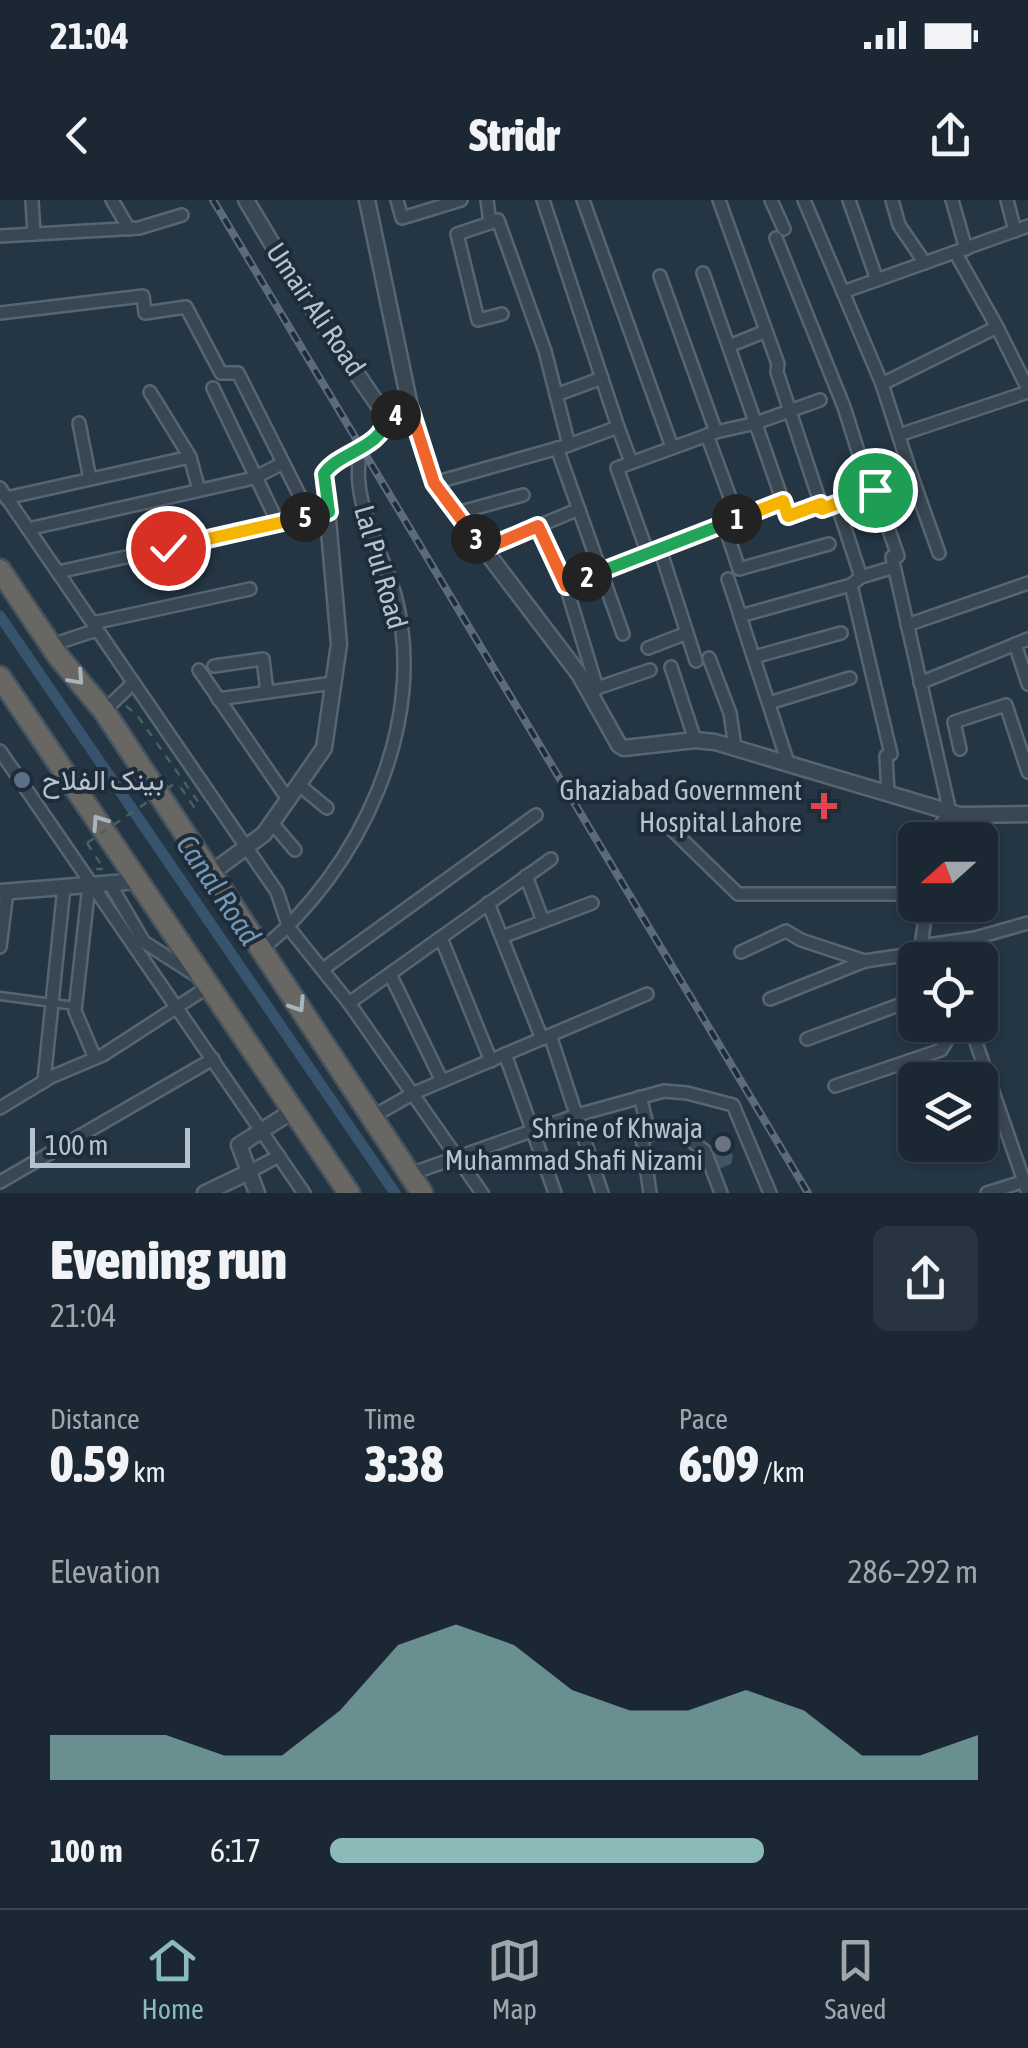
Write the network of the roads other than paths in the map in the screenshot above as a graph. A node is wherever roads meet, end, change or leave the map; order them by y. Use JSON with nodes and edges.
{"nodes":[{"id":1,"x":32,"y":200,"type":"edge"},
{"id":2,"x":112,"y":200,"type":"edge"},
{"id":3,"x":246,"y":200,"type":"edge"},
{"id":4,"x":367,"y":200,"type":"edge"},
{"id":5,"x":397,"y":200,"type":"edge"},
{"id":6,"x":461,"y":200,"type":"edge"},
{"id":7,"x":486,"y":200,"type":"edge"},
{"id":8,"x":543,"y":200,"type":"edge"},
{"id":9,"x":584,"y":200,"type":"edge"},
{"id":10,"x":719,"y":200,"type":"edge"},
{"id":11,"x":771,"y":200,"type":"edge"},
{"id":12,"x":804,"y":200,"type":"edge"},
{"id":13,"x":850,"y":200,"type":"edge"},
{"id":14,"x":892,"y":200,"type":"edge"},
{"id":15,"x":952,"y":200,"type":"edge"},
{"id":16,"x":1007,"y":200,"type":"edge"},
{"id":17,"x":182,"y":214,"type":"dead end"},
{"id":18,"x":490,"y":223,"type":"junction"},
{"id":19,"x":129,"y":229,"type":"junction"},
{"id":20,"x":1022,"y":229,"type":"edge"},
{"id":21,"x":34,"y":234,"type":"junction"},
{"id":22,"x":0,"y":236,"type":"edge"},
{"id":23,"x":961,"y":251,"type":"junction"},
{"id":24,"x":925,"y":263,"type":"junction"},
{"id":25,"x":703,"y":273,"type":"dead end"},
{"id":26,"x":660,"y":276,"type":"dead end"},
{"id":27,"x":877,"y":280,"type":"junction"},
{"id":28,"x":843,"y":292,"type":"junction"},
{"id":29,"x":0,"y":313,"type":"edge"},
{"id":30,"x":502,"y":314,"type":"dead end"},
{"id":31,"x":997,"y":328,"type":"junction"},
{"id":32,"x":766,"y":331,"type":"junction"},
{"id":33,"x":728,"y":346,"type":"junction"},
{"id":34,"x":602,"y":378,"type":"junction"},
{"id":35,"x":882,"y":384,"type":"junction"},
{"id":36,"x":213,"y":388,"type":"dead end"},
{"id":37,"x":1028,"y":390,"type":"edge"},
{"id":38,"x":150,"y":392,"type":"dead end"},
{"id":39,"x":556,"y":395,"type":"junction"},
{"id":40,"x":820,"y":400,"type":"dead end"},
{"id":41,"x":411,"y":411,"type":"junction"},
{"id":42,"x":789,"y":411,"type":"junction"},
{"id":43,"x":386,"y":418,"type":"junction"},
{"id":44,"x":79,"y":422,"type":"dead end"},
{"id":45,"x":756,"y":424,"type":"junction"},
{"id":46,"x":618,"y":426,"type":"junction"},
{"id":47,"x":712,"y":433,"type":"junction"},
{"id":48,"x":899,"y":435,"type":"junction"},
{"id":49,"x":563,"y":446,"type":"junction"},
{"id":50,"x":362,"y":448,"type":"junction"},
{"id":51,"x":672,"y":448,"type":"junction"},
{"id":52,"x":190,"y":457,"type":"junction"},
{"id":53,"x":631,"y":462,"type":"junction"},
{"id":54,"x":283,"y":463,"type":"junction"},
{"id":55,"x":256,"y":477,"type":"junction"},
{"id":56,"x":912,"y":477,"type":"junction"},
{"id":57,"x":90,"y":479,"type":"junction"},
{"id":58,"x":434,"y":483,"type":"junction"},
{"id":59,"x":200,"y":490,"type":"junction"},
{"id":60,"x":873,"y":491,"type":"junction"},
{"id":61,"x":3,"y":493,"type":"edge"},
{"id":62,"x":523,"y":495,"type":"dead end"},
{"id":63,"x":783,"y":501,"type":"junction"},
{"id":64,"x":821,"y":504,"type":"junction"},
{"id":65,"x":837,"y":504,"type":"junction"},
{"id":66,"x":578,"y":509,"type":"junction"},
{"id":67,"x":329,"y":512,"type":"junction"},
{"id":68,"x":457,"y":513,"type":"junction"},
{"id":69,"x":310,"y":516,"type":"junction"},
{"id":70,"x":738,"y":518,"type":"junction"},
{"id":71,"x":278,"y":523,"type":"junction"},
{"id":72,"x":724,"y":524,"type":"junction"},
{"id":73,"x":538,"y":526,"type":"junction"},
{"id":74,"x":28,"y":530,"type":"junction"},
{"id":75,"x":829,"y":544,"type":"dead end"},
{"id":76,"x":484,"y":549,"type":"junction"},
{"id":77,"x":654,"y":551,"type":"junction"},
{"id":78,"x":938,"y":553,"type":"dead end"},
{"id":79,"x":894,"y":567,"type":"junction"},
{"id":80,"x":0,"y":570,"type":"edge"},
{"id":81,"x":58,"y":572,"type":"junction"},
{"id":82,"x":600,"y":572,"type":"junction"},
{"id":83,"x":728,"y":579,"type":"dead end"},
{"id":84,"x":856,"y":581,"type":"junction"},
{"id":85,"x":1028,"y":583,"type":"edge"},
{"id":86,"x":566,"y":586,"type":"junction"},
{"id":87,"x":250,"y":589,"type":"dead end"},
{"id":88,"x":741,"y":618,"type":"junction"},
{"id":89,"x":907,"y":625,"type":"junction"},
{"id":90,"x":95,"y":626,"type":"junction"},
{"id":91,"x":687,"y":633,"type":"junction"},
{"id":92,"x":841,"y":633,"type":"dead end"},
{"id":93,"x":623,"y":634,"type":"dead end"},
{"id":94,"x":1028,"y":639,"type":"edge"},
{"id":95,"x":51,"y":644,"type":"junction"},
{"id":96,"x":1014,"y":644,"type":"junction"},
{"id":97,"x":648,"y":648,"type":"dead end"},
{"id":98,"x":754,"y":657,"type":"junction"},
{"id":99,"x":214,"y":666,"type":"dead end"},
{"id":100,"x":671,"y":667,"type":"dead end"},
{"id":101,"x":199,"y":670,"type":"dead end"},
{"id":102,"x":650,"y":670,"type":"dead end"},
{"id":103,"x":0,"y":678,"type":"edge"},
{"id":104,"x":850,"y":678,"type":"dead end"},
{"id":105,"x":334,"y":683,"type":"junction"},
{"id":106,"x":134,"y":684,"type":"junction"},
{"id":107,"x":920,"y":684,"type":"junction"},
{"id":108,"x":1028,"y":684,"type":"edge"},
{"id":109,"x":267,"y":692,"type":"junction"},
{"id":110,"x":595,"y":692,"type":"junction"},
{"id":111,"x":218,"y":698,"type":"junction"},
{"id":112,"x":768,"y":703,"type":"junction"},
{"id":113,"x":111,"y":704,"type":"junction"},
{"id":114,"x":695,"y":740,"type":"junction"},
{"id":115,"x":735,"y":747,"type":"junction"},
{"id":116,"x":960,"y":749,"type":"dead end"},
{"id":117,"x":0,"y":751,"type":"edge"},
{"id":118,"x":788,"y":764,"type":"junction"},
{"id":119,"x":1027,"y":766,"type":"edge"},
{"id":120,"x":299,"y":785,"type":"junction"},
{"id":121,"x":888,"y":793,"type":"junction"},
{"id":122,"x":289,"y":801,"type":"junction"},
{"id":123,"x":327,"y":808,"type":"dead end"},
{"id":124,"x":950,"y":812,"type":"junction"},
{"id":125,"x":1028,"y":814,"type":"edge"},
{"id":126,"x":536,"y":815,"type":"dead end"},
{"id":127,"x":943,"y":822,"type":"edge"},
{"id":128,"x":272,"y":823,"type":"junction"},
{"id":129,"x":664,"y":823,"type":"dead end"},
{"id":130,"x":248,"y":848,"type":"junction"},
{"id":131,"x":295,"y":850,"type":"dead end"},
{"id":132,"x":551,"y":859,"type":"dead end"},
{"id":133,"x":211,"y":873,"type":"junction"},
{"id":134,"x":526,"y":876,"type":"junction"},
{"id":135,"x":93,"y":880,"type":"junction"},
{"id":136,"x":139,"y":881,"type":"junction"},
{"id":137,"x":110,"y":884,"type":"junction"},
{"id":138,"x":64,"y":887,"type":"junction"},
{"id":139,"x":3,"y":892,"type":"edge"},
{"id":140,"x":898,"y":894,"type":"edge"},
{"id":141,"x":592,"y":902,"type":"dead end"},
{"id":142,"x":488,"y":904,"type":"junction"},
{"id":143,"x":543,"y":921,"type":"junction"},
{"id":144,"x":1028,"y":923,"type":"edge"},
{"id":145,"x":289,"y":928,"type":"junction"},
{"id":146,"x":502,"y":937,"type":"junction"},
{"id":147,"x":441,"y":938,"type":"junction"},
{"id":148,"x":961,"y":942,"type":"edge"},
{"id":149,"x":0,"y":947,"type":"edge"},
{"id":150,"x":262,"y":950,"type":"junction"},
{"id":151,"x":741,"y":952,"type":"dead end"},
{"id":152,"x":898,"y":957,"type":"edge"},
{"id":153,"x":865,"y":961,"type":"junction"},
{"id":154,"x":323,"y":969,"type":"junction"},
{"id":155,"x":390,"y":974,"type":"junction"},
{"id":156,"x":212,"y":986,"type":"junction"},
{"id":157,"x":647,"y":994,"type":"dead end"},
{"id":158,"x":0,"y":996,"type":"edge"},
{"id":159,"x":770,"y":999,"type":"dead end"},
{"id":160,"x":52,"y":1003,"type":"junction"},
{"id":161,"x":349,"y":1003,"type":"junction"},
{"id":162,"x":898,"y":1005,"type":"edge"},
{"id":163,"x":75,"y":1006,"type":"junction"},
{"id":164,"x":176,"y":1010,"type":"junction"},
{"id":165,"x":546,"y":1037,"type":"junction"},
{"id":166,"x":806,"y":1039,"type":"dead end"},
{"id":167,"x":948,"y":1042,"type":"edge"},
{"id":168,"x":968,"y":1042,"type":"edge"},
{"id":169,"x":505,"y":1054,"type":"junction"},
{"id":170,"x":95,"y":1058,"type":"junction"},
{"id":171,"x":213,"y":1058,"type":"junction"},
{"id":172,"x":491,"y":1060,"type":"junction"},
{"id":173,"x":44,"y":1081,"type":"junction"},
{"id":174,"x":442,"y":1081,"type":"junction"},
{"id":175,"x":835,"y":1086,"type":"dead end"},
{"id":176,"x":414,"y":1093,"type":"junction"},
{"id":177,"x":640,"y":1098,"type":"junction"},
{"id":178,"x":0,"y":1108,"type":"edge"},
{"id":179,"x":294,"y":1110,"type":"junction"},
{"id":180,"x":577,"y":1115,"type":"junction"},
{"id":181,"x":372,"y":1117,"type":"junction"},
{"id":182,"x":675,"y":1128,"type":"dead end"},
{"id":183,"x":262,"y":1131,"type":"junction"},
{"id":184,"x":533,"y":1132,"type":"junction"},
{"id":185,"x":280,"y":1156,"type":"junction"},
{"id":186,"x":457,"y":1158,"type":"junction"},
{"id":187,"x":249,"y":1172,"type":"junction"},
{"id":188,"x":410,"y":1174,"type":"junction"},
{"id":189,"x":0,"y":1182,"type":"edge"},
{"id":190,"x":1027,"y":1185,"type":"edge"},
{"id":191,"x":205,"y":1193,"type":"edge"},
{"id":192,"x":257,"y":1193,"type":"edge"},
{"id":193,"x":304,"y":1193,"type":"edge"},
{"id":194,"x":350,"y":1193,"type":"edge"},
{"id":195,"x":422,"y":1193,"type":"edge"},
{"id":196,"x":482,"y":1193,"type":"edge"},
{"id":197,"x":555,"y":1193,"type":"edge"},
{"id":198,"x":602,"y":1193,"type":"edge"},
{"id":199,"x":650,"y":1193,"type":"edge"},
{"id":200,"x":720,"y":1193,"type":"edge"},
{"id":201,"x":770,"y":1193,"type":"edge"},
{"id":202,"x":986,"y":1193,"type":"edge"}],
"edges":[{"from":1,"to":21,"type":"street"},
{"from":2,"to":19,"type":"street"},
{"from":3,"to":43,"type":"street","name":"Umair Ali Road"},
{"from":4,"to":41,"type":"street"},
{"from":5,"to":6,"type":"street"},
{"from":7,"to":18,"type":"street"},
{"from":8,"to":34,"type":"street"},
{"from":9,"to":51,"type":"street"},
{"from":10,"to":32,"type":"street"},
{"from":11,"to":60,"type":"street"},
{"from":12,"to":28,"type":"street"},
{"from":13,"to":27,"type":"street"},
{"from":14,"to":24,"type":"street"},
{"from":15,"to":23,"type":"street"},
{"from":16,"to":20,"type":"street"},
{"from":17,"to":19,"type":"street"},
{"from":18,"to":30,"type":"street"},
{"from":18,"to":39,"type":"street"},
{"from":19,"to":21,"type":"street"},
{"from":20,"to":23,"type":"street"},
{"from":21,"to":22,"type":"street"},
{"from":23,"to":24,"type":"street"},
{"from":23,"to":31,"type":"street"},
{"from":24,"to":27,"type":"street"},
{"from":25,"to":33,"type":"street"},
{"from":26,"to":47,"type":"street"},
{"from":27,"to":28,"type":"street"},
{"from":28,"to":35,"type":"street"},
{"from":29,"to":54,"type":"street"},
{"from":31,"to":35,"type":"street"},
{"from":31,"to":37,"type":"street"},
{"from":32,"to":33,"type":"street"},
{"from":32,"to":42,"type":"street"},
{"from":33,"to":45,"type":"street"},
{"from":34,"to":39,"type":"street"},
{"from":34,"to":46,"type":"street"},
{"from":35,"to":48,"type":"street"},
{"from":36,"to":55,"type":"street"},
{"from":37,"to":48,"type":"street"},
{"from":38,"to":52,"type":"street"},
{"from":39,"to":49,"type":"street"},
{"from":40,"to":42,"type":"street"},
{"from":41,"to":43,"type":"street"},
{"from":41,"to":58,"type":"street"},
{"from":42,"to":45,"type":"street"},
{"from":42,"to":64,"type":"street"},
{"from":43,"to":50,"type":"street"},
{"from":44,"to":57,"type":"street"},
{"from":45,"to":47,"type":"street"},
{"from":45,"to":63,"type":"street"},
{"from":46,"to":49,"type":"street"},
{"from":46,"to":53,"type":"street"},
{"from":47,"to":51,"type":"street"},
{"from":47,"to":70,"type":"street"},
{"from":48,"to":56,"type":"street"},
{"from":49,"to":58,"type":"street"},
{"from":49,"to":66,"type":"street"},
{"from":50,"to":67,"type":"street"},
{"from":50,"to":145,"type":"street","name":"Lal Pul Road"},
{"from":51,"to":53,"type":"street"},
{"from":52,"to":57,"type":"street"},
{"from":52,"to":59,"type":"street"},
{"from":53,"to":77,"type":"street"},
{"from":54,"to":55,"type":"street"},
{"from":54,"to":69,"type":"street"},
{"from":55,"to":59,"type":"street"},
{"from":55,"to":71,"type":"street"},
{"from":56,"to":60,"type":"street"},
{"from":56,"to":78,"type":"street"},
{"from":57,"to":61,"type":"street"},
{"from":58,"to":68,"type":"street"},
{"from":59,"to":74,"type":"street"},
{"from":60,"to":65,"type":"street"},
{"from":60,"to":79,"type":"street"},
{"from":61,"to":74,"type":"street"},
{"from":62,"to":68,"type":"street"},
{"from":63,"to":64,"type":"street"},
{"from":63,"to":70,"type":"street"},
{"from":64,"to":65,"type":"street"},
{"from":65,"to":84,"type":"street"},
{"from":66,"to":73,"type":"street"},
{"from":66,"to":82,"type":"street"},
{"from":67,"to":69,"type":"street"},
{"from":67,"to":105,"type":"street"},
{"from":68,"to":76,"type":"street"},
{"from":69,"to":71,"type":"street"},
{"from":70,"to":72,"type":"street"},
{"from":71,"to":81,"type":"street"},
{"from":72,"to":75,"type":"street"},
{"from":72,"to":77,"type":"street"},
{"from":73,"to":76,"type":"street"},
{"from":73,"to":86,"type":"street"},
{"from":74,"to":81,"type":"street"},
{"from":76,"to":110,"type":"street"},
{"from":77,"to":82,"type":"street"},
{"from":77,"to":91,"type":"street"},
{"from":79,"to":84,"type":"street"},
{"from":79,"to":89,"type":"street"},
{"from":80,"to":95,"type":"highway"},
{"from":81,"to":90,"type":"street"},
{"from":82,"to":86,"type":"street"},
{"from":82,"to":93,"type":"street"},
{"from":83,"to":88,"type":"street"},
{"from":84,"to":88,"type":"street"},
{"from":84,"to":121,"type":"street"},
{"from":85,"to":89,"type":"street"},
{"from":86,"to":110,"type":"street"},
{"from":87,"to":90,"type":"street"},
{"from":88,"to":98,"type":"street"},
{"from":89,"to":107,"type":"street"},
{"from":90,"to":95,"type":"street"},
{"from":90,"to":106,"type":"street"},
{"from":91,"to":97,"type":"street"},
{"from":91,"to":115,"type":"street"},
{"from":92,"to":98,"type":"street"},
{"from":94,"to":96,"type":"street"},
{"from":95,"to":113,"type":"highway","one_way":true},
{"from":96,"to":107,"type":"street"},
{"from":96,"to":108,"type":"street"},
{"from":98,"to":112,"type":"street"},
{"from":99,"to":109,"type":"street"},
{"from":100,"to":114,"type":"street"},
{"from":101,"to":111,"type":"street"},
{"from":102,"to":110,"type":"street"},
{"from":136,"to":103,"type":"highway","one_way":true},
{"from":104,"to":112,"type":"street"},
{"from":105,"to":109,"type":"street"},
{"from":105,"to":120,"type":"street"},
{"from":106,"to":113,"type":"street"},
{"from":106,"to":130,"type":"street"},
{"from":107,"to":124,"type":"street"},
{"from":109,"to":111,"type":"street"},
{"from":110,"to":114,"type":"street"},
{"from":111,"to":122,"type":"street"},
{"from":112,"to":118,"type":"street"},
{"from":113,"to":133,"type":"highway"},
{"from":114,"to":115,"type":"street"},
{"from":115,"to":118,"type":"street"},
{"from":116,"to":119,"type":"street"},
{"from":117,"to":135,"type":"street"},
{"from":118,"to":121,"type":"street"},
{"from":120,"to":122,"type":"street"},
{"from":120,"to":123,"type":"street"},
{"from":121,"to":124,"type":"street"},
{"from":122,"to":128,"type":"street"},
{"from":124,"to":125,"type":"street"},
{"from":124,"to":127,"type":"street"},
{"from":126,"to":154,"type":"street"},
{"from":128,"to":130,"type":"street"},
{"from":128,"to":131,"type":"street"},
{"from":129,"to":140,"type":"street"},
{"from":130,"to":133,"type":"street"},
{"from":130,"to":145,"type":"street"},
{"from":132,"to":134,"type":"street"},
{"from":133,"to":150,"type":"highway"},
{"from":134,"to":142,"type":"street"},
{"from":134,"to":143,"type":"street"},
{"from":135,"to":137,"type":"street"},
{"from":135,"to":138,"type":"street"},
{"from":135,"to":163,"type":"street"},
{"from":135,"to":164,"type":"street"},
{"from":136,"to":137,"type":"street"},
{"from":136,"to":156,"type":"highway"},
{"from":137,"to":156,"type":"street"},
{"from":138,"to":139,"type":"street"},
{"from":138,"to":160,"type":"street"},
{"from":139,"to":149,"type":"street"},
{"from":141,"to":143,"type":"street"},
{"from":142,"to":146,"type":"street"},
{"from":142,"to":147,"type":"street"},
{"from":143,"to":146,"type":"street"},
{"from":144,"to":148,"type":"street"},
{"from":145,"to":150,"type":"street","name":"Lal Pul Road"},
{"from":145,"to":154,"type":"street"},
{"from":146,"to":165,"type":"street"},
{"from":147,"to":155,"type":"street"},
{"from":147,"to":172,"type":"street"},
{"from":150,"to":181,"type":"highway","one_way":true},
{"from":151,"to":153,"type":"street"},
{"from":152,"to":153,"type":"street"},
{"from":153,"to":159,"type":"street"},
{"from":154,"to":161,"type":"street"},
{"from":155,"to":161,"type":"street"},
{"from":155,"to":174,"type":"street"},
{"from":156,"to":164,"type":"street"},
{"from":156,"to":179,"type":"highway"},
{"from":157,"to":165,"type":"street"},
{"from":158,"to":160,"type":"lane"},
{"from":160,"to":163,"type":"lane"},
{"from":160,"to":173,"type":"street"},
{"from":161,"to":176,"type":"street"},
{"from":162,"to":166,"type":"street"},
{"from":163,"to":170,"type":"street"},
{"from":164,"to":170,"type":"street"},
{"from":164,"to":171,"type":"street"},
{"from":165,"to":169,"type":"street"},
{"from":165,"to":180,"type":"street"},
{"from":167,"to":175,"type":"street"},
{"from":168,"to":190,"type":"street"},
{"from":169,"to":172,"type":"street"},
{"from":169,"to":184,"type":"street"},
{"from":170,"to":173,"type":"street"},
{"from":171,"to":183,"type":"street"},
{"from":171,"to":189,"type":"street"},
{"from":172,"to":174,"type":"street"},
{"from":173,"to":178,"type":"street"},
{"from":174,"to":176,"type":"street"},
{"from":176,"to":181,"type":"street"},
{"from":176,"to":186,"type":"street"},
{"from":177,"to":180,"type":"street"},
{"from":177,"to":199,"type":"street"},
{"from":177,"to":201,"type":"street"},
{"from":179,"to":183,"type":"street"},
{"from":179,"to":194,"type":"highway"},
{"from":180,"to":184,"type":"street"},
{"from":180,"to":198,"type":"street"},
{"from":181,"to":188,"type":"highway"},
{"from":182,"to":200,"type":"street"},
{"from":183,"to":185,"type":"street"},
{"from":183,"to":187,"type":"street"},
{"from":184,"to":186,"type":"street"},
{"from":184,"to":197,"type":"street"},
{"from":185,"to":187,"type":"street"},
{"from":185,"to":193,"type":"street"},
{"from":186,"to":188,"type":"street"},
{"from":186,"to":196,"type":"street"},
{"from":187,"to":191,"type":"street"},
{"from":187,"to":192,"type":"street"},
{"from":188,"to":195,"type":"highway"},
{"from":190,"to":202,"type":"street"}]}
